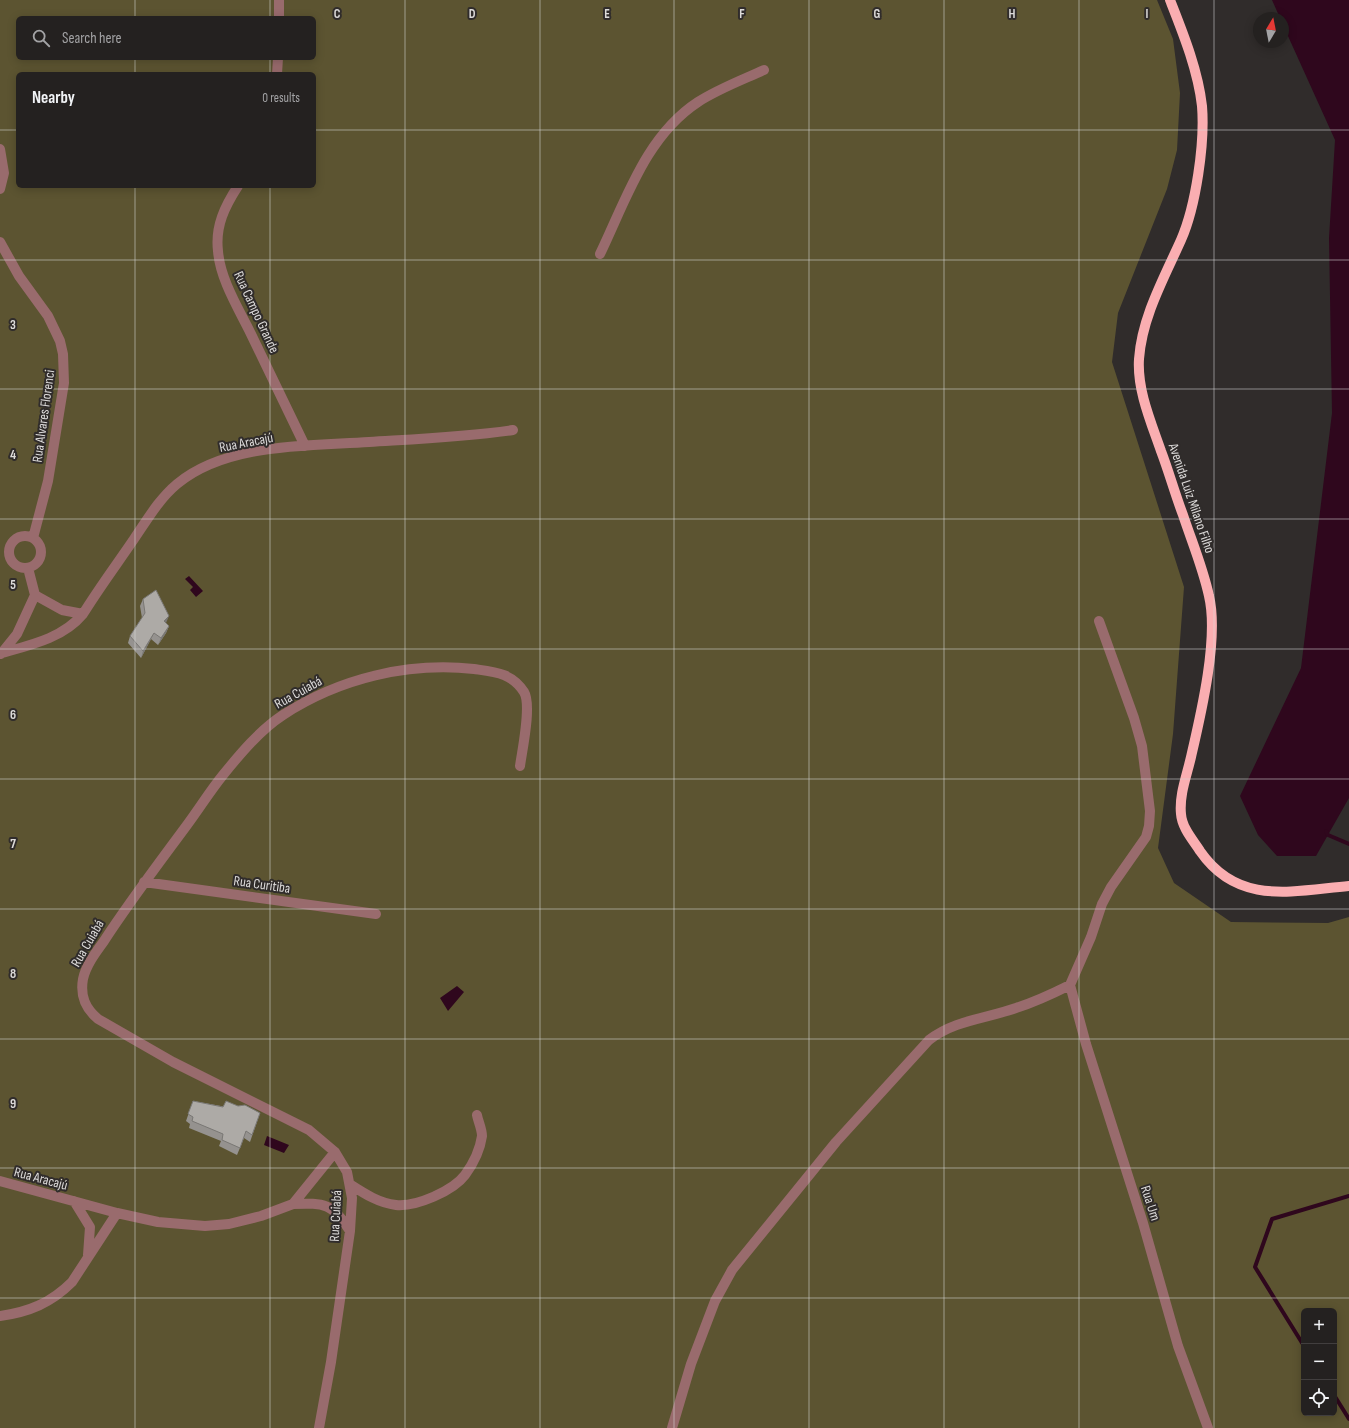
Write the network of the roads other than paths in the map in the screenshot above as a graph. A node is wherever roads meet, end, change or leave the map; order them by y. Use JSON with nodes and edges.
{"nodes":[{"id":1,"x":279,"y":0,"type":"edge"},
{"id":2,"x":1170,"y":0,"type":"edge"},
{"id":3,"x":279,"y":16,"type":"edge"},
{"id":4,"x":278,"y":60,"type":"edge"},
{"id":5,"x":764,"y":70,"type":"dead end"},
{"id":6,"x":277,"y":72,"type":"edge"},
{"id":7,"x":0,"y":149,"type":"edge"},
{"id":8,"x":237,"y":188,"type":"edge"},
{"id":9,"x":0,"y":189,"type":"edge"},
{"id":10,"x":0,"y":242,"type":"edge"},
{"id":11,"x":600,"y":254,"type":"dead end"},
{"id":12,"x":513,"y":430,"type":"dead end"},
{"id":13,"x":305,"y":446,"type":"junction"},
{"id":14,"x":33,"y":538,"type":"junction"},
{"id":15,"x":4,"y":548,"type":"edge"},
{"id":16,"x":28,"y":568,"type":"junction"},
{"id":17,"x":35,"y":595,"type":"junction"},
{"id":18,"x":83,"y":614,"type":"junction"},
{"id":19,"x":1099,"y":621,"type":"dead end"},
{"id":20,"x":1,"y":654,"type":"edge"},
{"id":21,"x":520,"y":766,"type":"dead end"},
{"id":22,"x":144,"y":882,"type":"junction"},
{"id":23,"x":1349,"y":886,"type":"edge"},
{"id":24,"x":376,"y":914,"type":"dead end"},
{"id":25,"x":1070,"y":985,"type":"junction"},
{"id":26,"x":477,"y":1115,"type":"dead end"},
{"id":27,"x":335,"y":1152,"type":"junction"},
{"id":28,"x":0,"y":1181,"type":"edge"},
{"id":29,"x":351,"y":1186,"type":"junction"},
{"id":30,"x":74,"y":1201,"type":"junction"},
{"id":31,"x":293,"y":1204,"type":"junction"},
{"id":32,"x":117,"y":1213,"type":"junction"},
{"id":33,"x":350,"y":1231,"type":"junction"},
{"id":34,"x":88,"y":1258,"type":"junction"},
{"id":35,"x":0,"y":1316,"type":"edge"},
{"id":36,"x":319,"y":1428,"type":"edge"},
{"id":37,"x":672,"y":1428,"type":"edge"},
{"id":38,"x":1208,"y":1428,"type":"edge"}],
"edges":[{"from":1,"to":3,"type":"street"},
{"from":2,"to":23,"type":"main road","name":"Avenida Luiz Milano Filho"},
{"from":4,"to":6,"type":"street"},
{"from":5,"to":11,"type":"street"},
{"from":7,"to":9,"type":"street"},
{"from":8,"to":13,"type":"street","name":"Rua Campo Grande"},
{"from":10,"to":14,"type":"street","name":"Rua Alvares Florenci"},
{"from":12,"to":13,"type":"street","name":"Rua Aracajú"},
{"from":13,"to":18,"type":"street","name":"Rua Aracajú"},
{"from":14,"to":15,"type":"street"},
{"from":14,"to":16,"type":"street"},
{"from":15,"to":16,"type":"street"},
{"from":16,"to":17,"type":"street"},
{"from":17,"to":18,"type":"street"},
{"from":17,"to":20,"type":"street"},
{"from":18,"to":20,"type":"street","name":"Rua Aracajú"},
{"from":19,"to":25,"type":"street"},
{"from":21,"to":22,"type":"street","name":"Rua Cuiabá"},
{"from":22,"to":24,"type":"street","name":"Rua Curitiba"},
{"from":22,"to":27,"type":"street","name":"Rua Cuiabá"},
{"from":25,"to":37,"type":"street"},
{"from":25,"to":38,"type":"street","name":"Rua Um"},
{"from":26,"to":29,"type":"street"},
{"from":27,"to":29,"type":"street","name":"Rua Cuiabá"},
{"from":27,"to":31,"type":"street"},
{"from":28,"to":30,"type":"street","name":"Rua Aracajú"},
{"from":29,"to":33,"type":"street","name":"Rua Cuiabá"},
{"from":30,"to":32,"type":"street","name":"Rua Aracajú"},
{"from":30,"to":34,"type":"street","name":"Rua Aracajú"},
{"from":31,"to":32,"type":"street"},
{"from":31,"to":33,"type":"street"},
{"from":32,"to":34,"type":"street","name":"Rua Aracajú"},
{"from":33,"to":36,"type":"street","name":"Rua Cuiabá"},
{"from":34,"to":35,"type":"street","name":"Rua Aracajú"}]}
